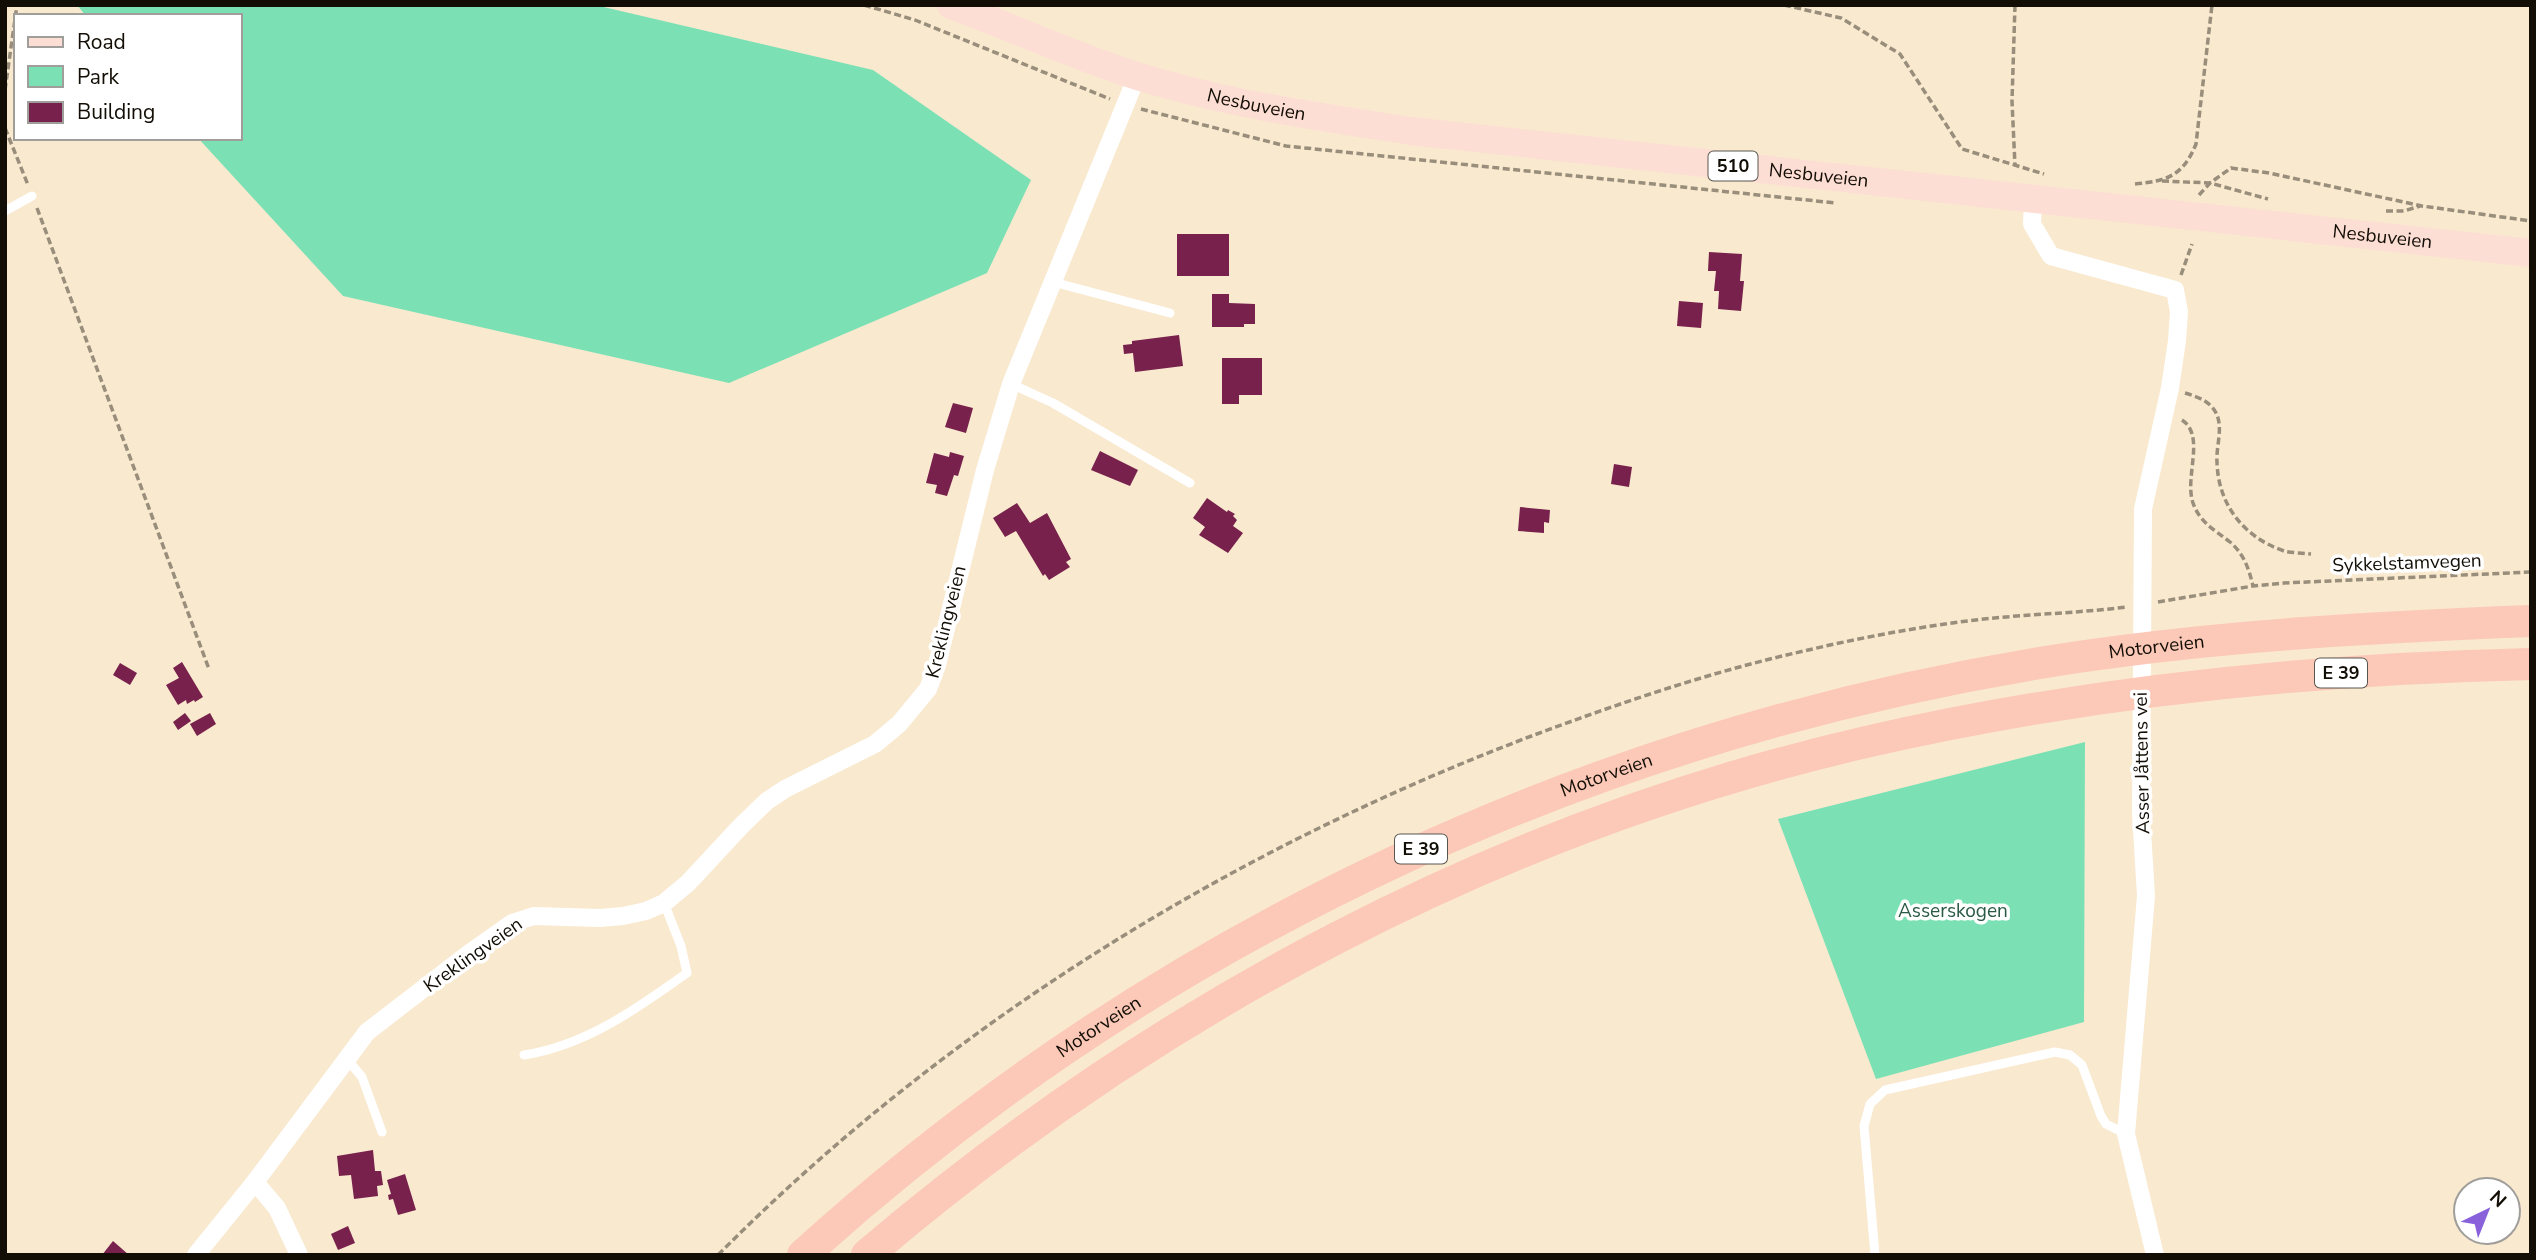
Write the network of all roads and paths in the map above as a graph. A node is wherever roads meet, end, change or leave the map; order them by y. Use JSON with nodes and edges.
{"nodes":[{"id":1,"x":1784,"y":5,"type":"edge"},
{"id":2,"x":2015,"y":5,"type":"edge"},
{"id":3,"x":2212,"y":5,"type":"edge"},
{"id":4,"x":955,"y":6,"type":"edge"},
{"id":5,"x":14,"y":26,"type":"edge"},
{"id":6,"x":1136,"y":76,"type":"junction"},
{"id":7,"x":5,"y":90,"type":"edge"},
{"id":8,"x":5,"y":128,"type":"edge"},
{"id":9,"x":2015,"y":166,"type":"junction"},
{"id":10,"x":2055,"y":176,"type":"dead end"},
{"id":11,"x":2162,"y":181,"type":"junction"},
{"id":12,"x":2210,"y":183,"type":"junction"},
{"id":13,"x":2131,"y":185,"type":"dead end"},
{"id":14,"x":32,"y":196,"type":"junction"},
{"id":15,"x":2033,"y":200,"type":"junction"},
{"id":16,"x":2197,"y":204,"type":"dead end"},
{"id":17,"x":5,"y":211,"type":"edge"},
{"id":18,"x":2531,"y":221,"type":"edge"},
{"id":19,"x":2192,"y":244,"type":"dead end"},
{"id":20,"x":2531,"y":253,"type":"edge"},
{"id":21,"x":1053,"y":282,"type":"junction"},
{"id":22,"x":2175,"y":290,"type":"junction"},
{"id":23,"x":1170,"y":313,"type":"dead end"},
{"id":24,"x":1011,"y":384,"type":"junction"},
{"id":25,"x":2170,"y":388,"type":"junction"},
{"id":26,"x":2163,"y":415,"type":"junction"},
{"id":27,"x":1190,"y":483,"type":"dead end"},
{"id":28,"x":2311,"y":554,"type":"dead end"},
{"id":29,"x":2531,"y":572,"type":"edge"},
{"id":30,"x":2284,"y":583,"type":"dead end"},
{"id":31,"x":2253,"y":586,"type":"dead end"},
{"id":32,"x":2531,"y":621,"type":"edge"},
{"id":33,"x":2531,"y":664,"type":"edge"},
{"id":34,"x":209,"y":669,"type":"dead end"},
{"id":35,"x":664,"y":903,"type":"junction"},
{"id":36,"x":524,"y":1055,"type":"dead end"},
{"id":37,"x":346,"y":1058,"type":"junction"},
{"id":38,"x":382,"y":1132,"type":"dead end"},
{"id":39,"x":2126,"y":1134,"type":"junction"},
{"id":40,"x":255,"y":1182,"type":"junction"},
{"id":41,"x":196,"y":1255,"type":"edge"},
{"id":42,"x":299,"y":1255,"type":"edge"},
{"id":43,"x":803,"y":1255,"type":"edge"},
{"id":44,"x":867,"y":1255,"type":"edge"},
{"id":45,"x":1875,"y":1255,"type":"edge"},
{"id":46,"x":2155,"y":1255,"type":"edge"}],
"edges":[{"from":1,"to":9,"type":"path"},
{"from":2,"to":9,"type":"path"},
{"from":3,"to":11,"type":"path"},
{"from":4,"to":6,"type":"main road","name":"Nesbuveien","number":"510"},
{"from":5,"to":7,"type":"path"},
{"from":6,"to":15,"type":"main road","name":"Nesbuveien","number":"510"},
{"from":6,"to":21,"type":"street","name":"Kreklingveien"},
{"from":8,"to":14,"type":"path"},
{"from":9,"to":10,"type":"path"},
{"from":11,"to":12,"type":"path"},
{"from":11,"to":13,"type":"path"},
{"from":12,"to":16,"type":"path"},
{"from":12,"to":18,"type":"path"},
{"from":14,"to":17,"type":"lane"},
{"from":14,"to":34,"type":"path"},
{"from":15,"to":20,"type":"main road","name":"Nesbuveien","number":"510"},
{"from":15,"to":22,"type":"street"},
{"from":19,"to":22,"type":"path"},
{"from":21,"to":23,"type":"lane"},
{"from":21,"to":24,"type":"street","name":"Kreklingveien"},
{"from":22,"to":25,"type":"street","name":"Asser Jåttens vei"},
{"from":24,"to":27,"type":"lane"},
{"from":24,"to":35,"type":"street","name":"Kreklingveien"},
{"from":25,"to":26,"type":"street","name":"Asser Jåttens vei"},
{"from":25,"to":28,"type":"path"},
{"from":26,"to":31,"type":"path"},
{"from":26,"to":39,"type":"street","name":"Asser Jåttens vei"},
{"from":29,"to":30,"type":"path","name":"Sykkelstamvegen"},
{"from":32,"to":43,"type":"highway","name":"Motorveien","number":"E 39"},
{"from":33,"to":44,"type":"highway","number":"E 39"},
{"from":35,"to":36,"type":"lane"},
{"from":35,"to":37,"type":"street","name":"Kreklingveien"},
{"from":37,"to":38,"type":"lane"},
{"from":37,"to":40,"type":"street","name":"Kreklingveien"},
{"from":39,"to":45,"type":"lane"},
{"from":39,"to":46,"type":"street","name":"Asser Jåttens vei"},
{"from":40,"to":41,"type":"street","name":"Kreklingveien"},
{"from":40,"to":42,"type":"street"}]}
